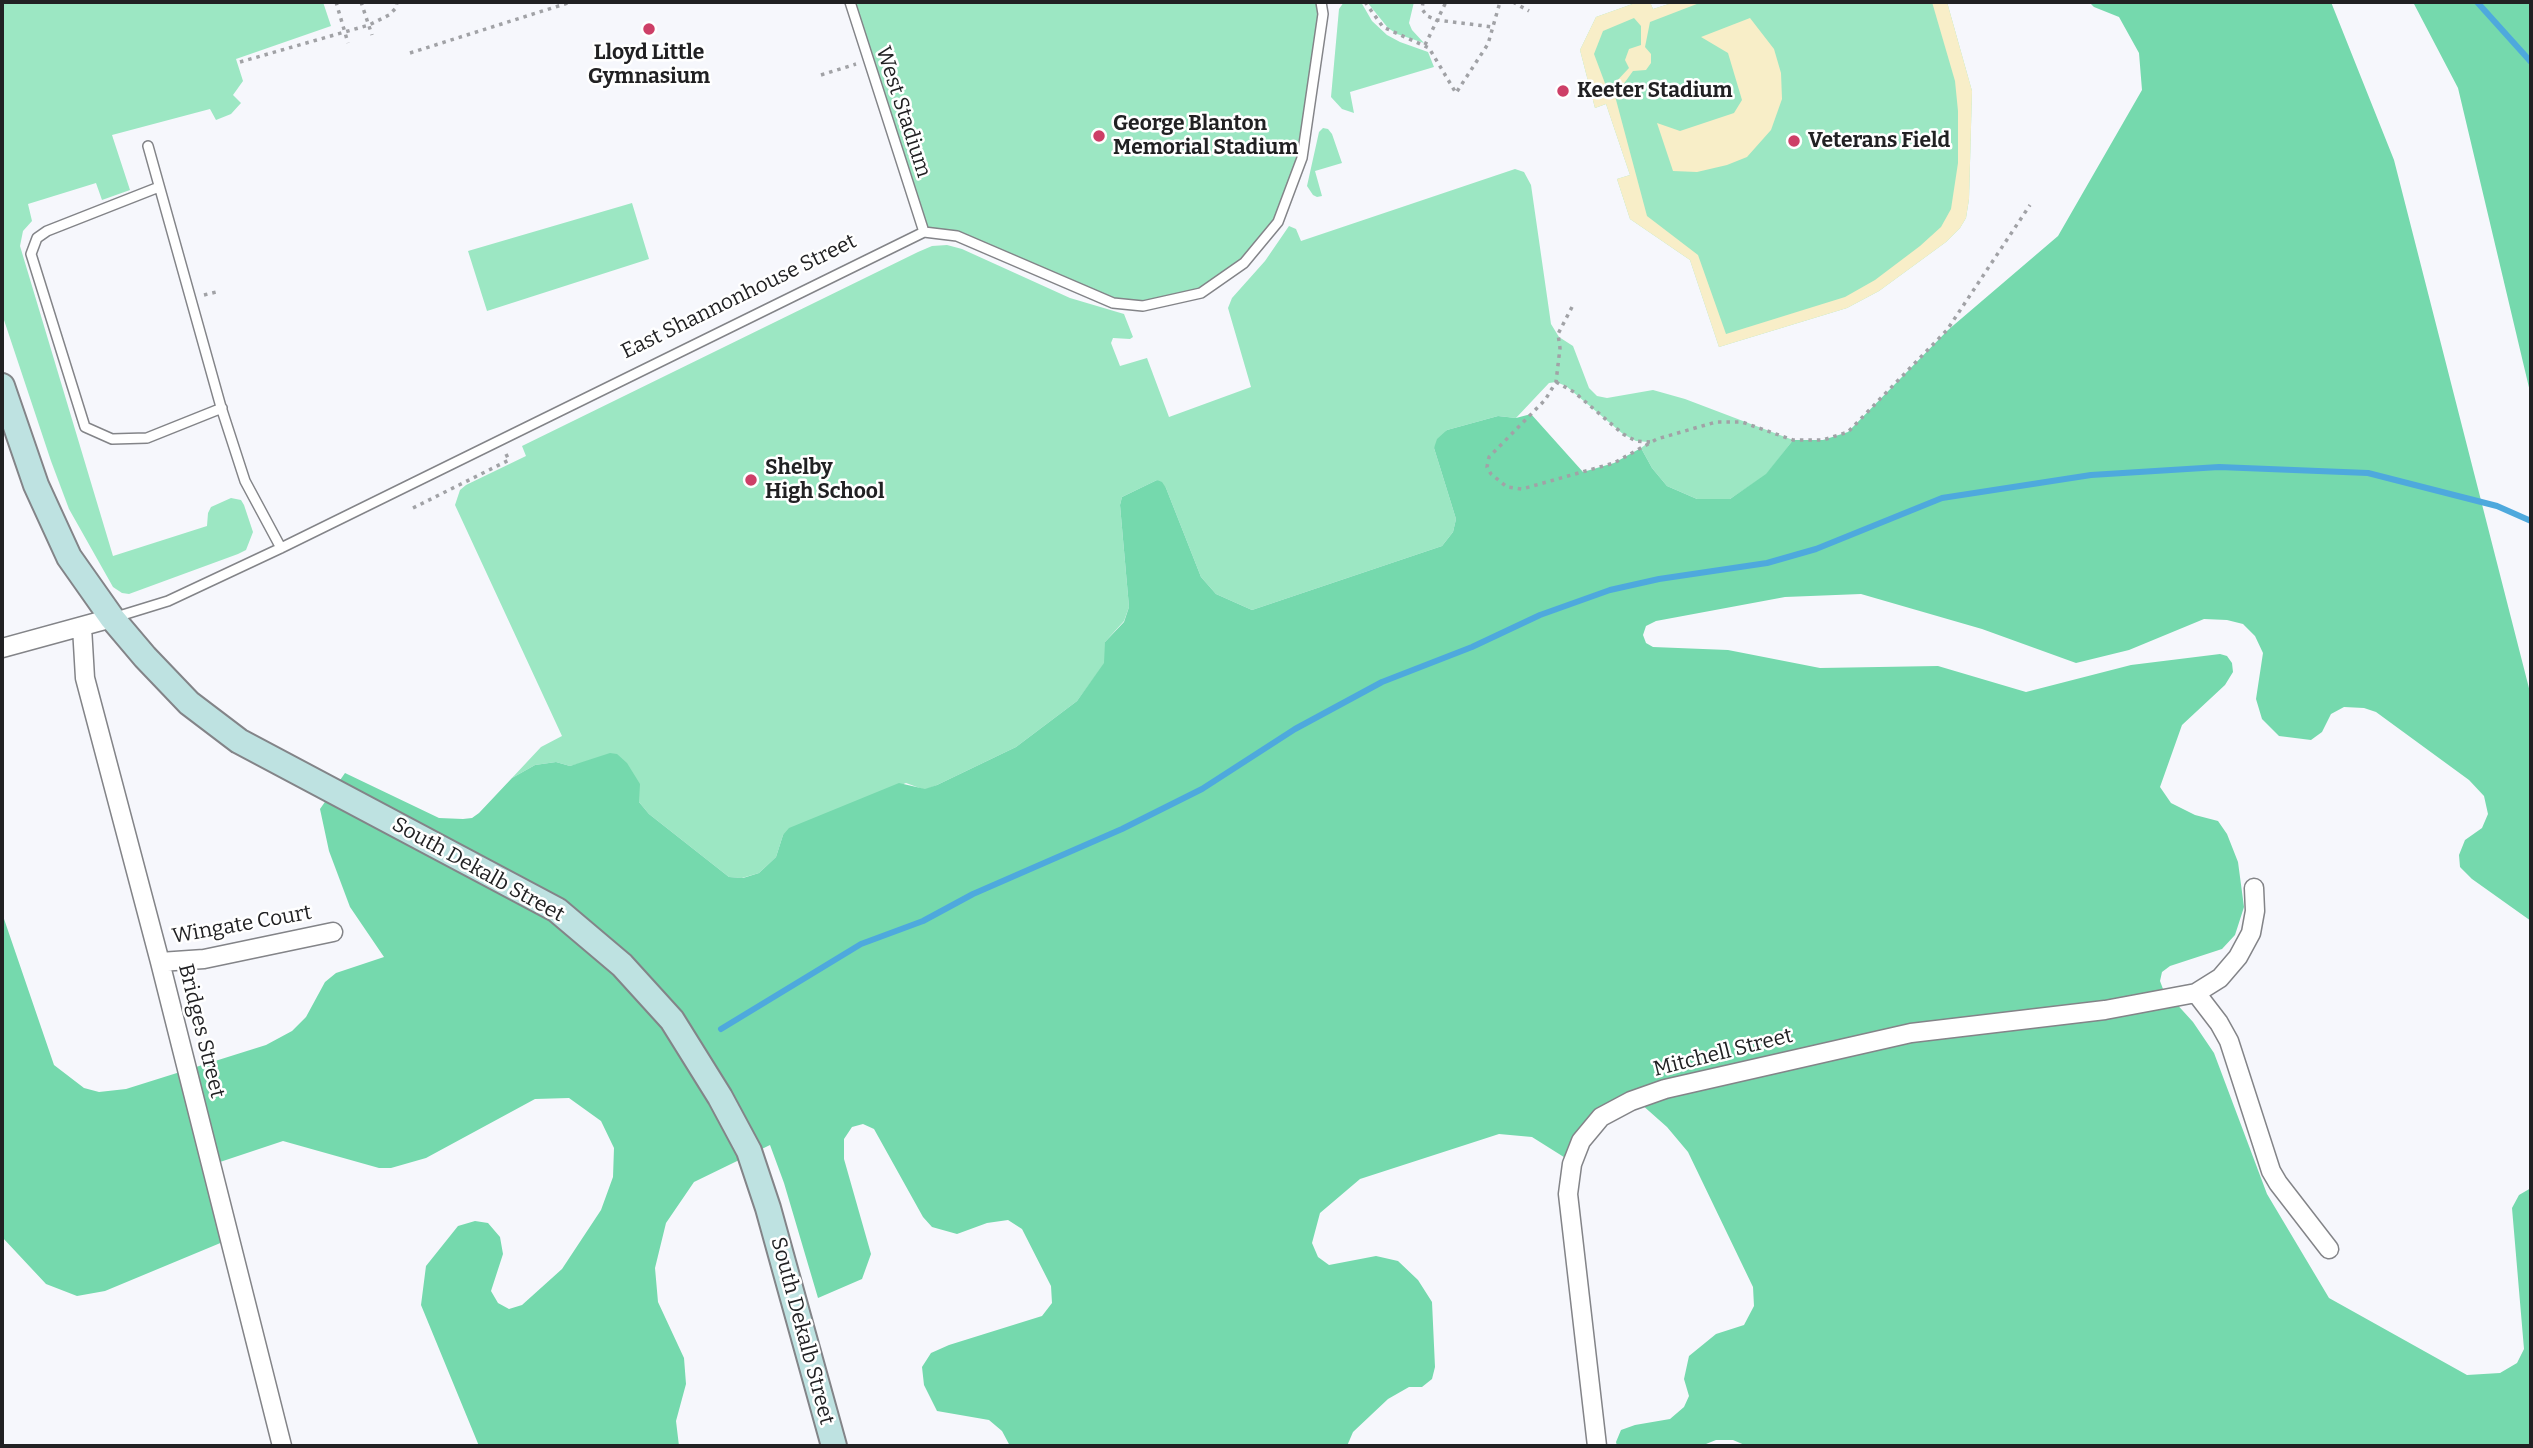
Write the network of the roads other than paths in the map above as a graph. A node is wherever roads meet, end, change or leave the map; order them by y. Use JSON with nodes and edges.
{"nodes":[{"id":1,"x":850,"y":2,"type":"edge"},
{"id":2,"x":1321,"y":2,"type":"edge"},
{"id":3,"x":148,"y":146,"type":"dead end"},
{"id":4,"x":159,"y":187,"type":"junction"},
{"id":5,"x":924,"y":232,"type":"junction"},
{"id":6,"x":2,"y":386,"type":"edge"},
{"id":7,"x":222,"y":408,"type":"junction"},
{"id":8,"x":281,"y":548,"type":"junction"},
{"id":9,"x":112,"y":618,"type":"junction"},
{"id":10,"x":82,"y":627,"type":"junction"},
{"id":11,"x":2,"y":648,"type":"edge"},
{"id":12,"x":2254,"y":888,"type":"dead end"},
{"id":13,"x":333,"y":932,"type":"dead end"},
{"id":14,"x":160,"y":962,"type":"junction"},
{"id":15,"x":2196,"y":993,"type":"junction"},
{"id":16,"x":2329,"y":1249,"type":"dead end"},
{"id":17,"x":282,"y":1446,"type":"edge"},
{"id":18,"x":834,"y":1446,"type":"edge"},
{"id":19,"x":1597,"y":1446,"type":"edge"}],
"edges":[{"from":1,"to":5,"type":"lane","name":"West Stadium"},
{"from":2,"to":5,"type":"lane"},
{"from":3,"to":4,"type":"lane"},
{"from":4,"to":7,"type":"lane"},
{"from":4,"to":7,"type":"lane"},
{"from":5,"to":8,"type":"lane","name":"East Shannonhouse Street"},
{"from":6,"to":9,"type":"main road","name":"South Dekalb Street"},
{"from":7,"to":8,"type":"lane"},
{"from":8,"to":9,"type":"lane","name":"East Shannonhouse Street"},
{"from":9,"to":10,"type":"street","name":"East Shannonhouse Street"},
{"from":9,"to":18,"type":"main road","name":"South Dekalb Street"},
{"from":10,"to":11,"type":"street","name":"East Shannonhouse Street"},
{"from":10,"to":14,"type":"street","name":"Bridges Street"},
{"from":12,"to":15,"type":"street","name":"Mitchell Street"},
{"from":13,"to":14,"type":"street","name":"Wingate Court"},
{"from":14,"to":17,"type":"street","name":"Bridges Street"},
{"from":15,"to":16,"type":"street"},
{"from":15,"to":19,"type":"street","name":"Mitchell Street"}]}
